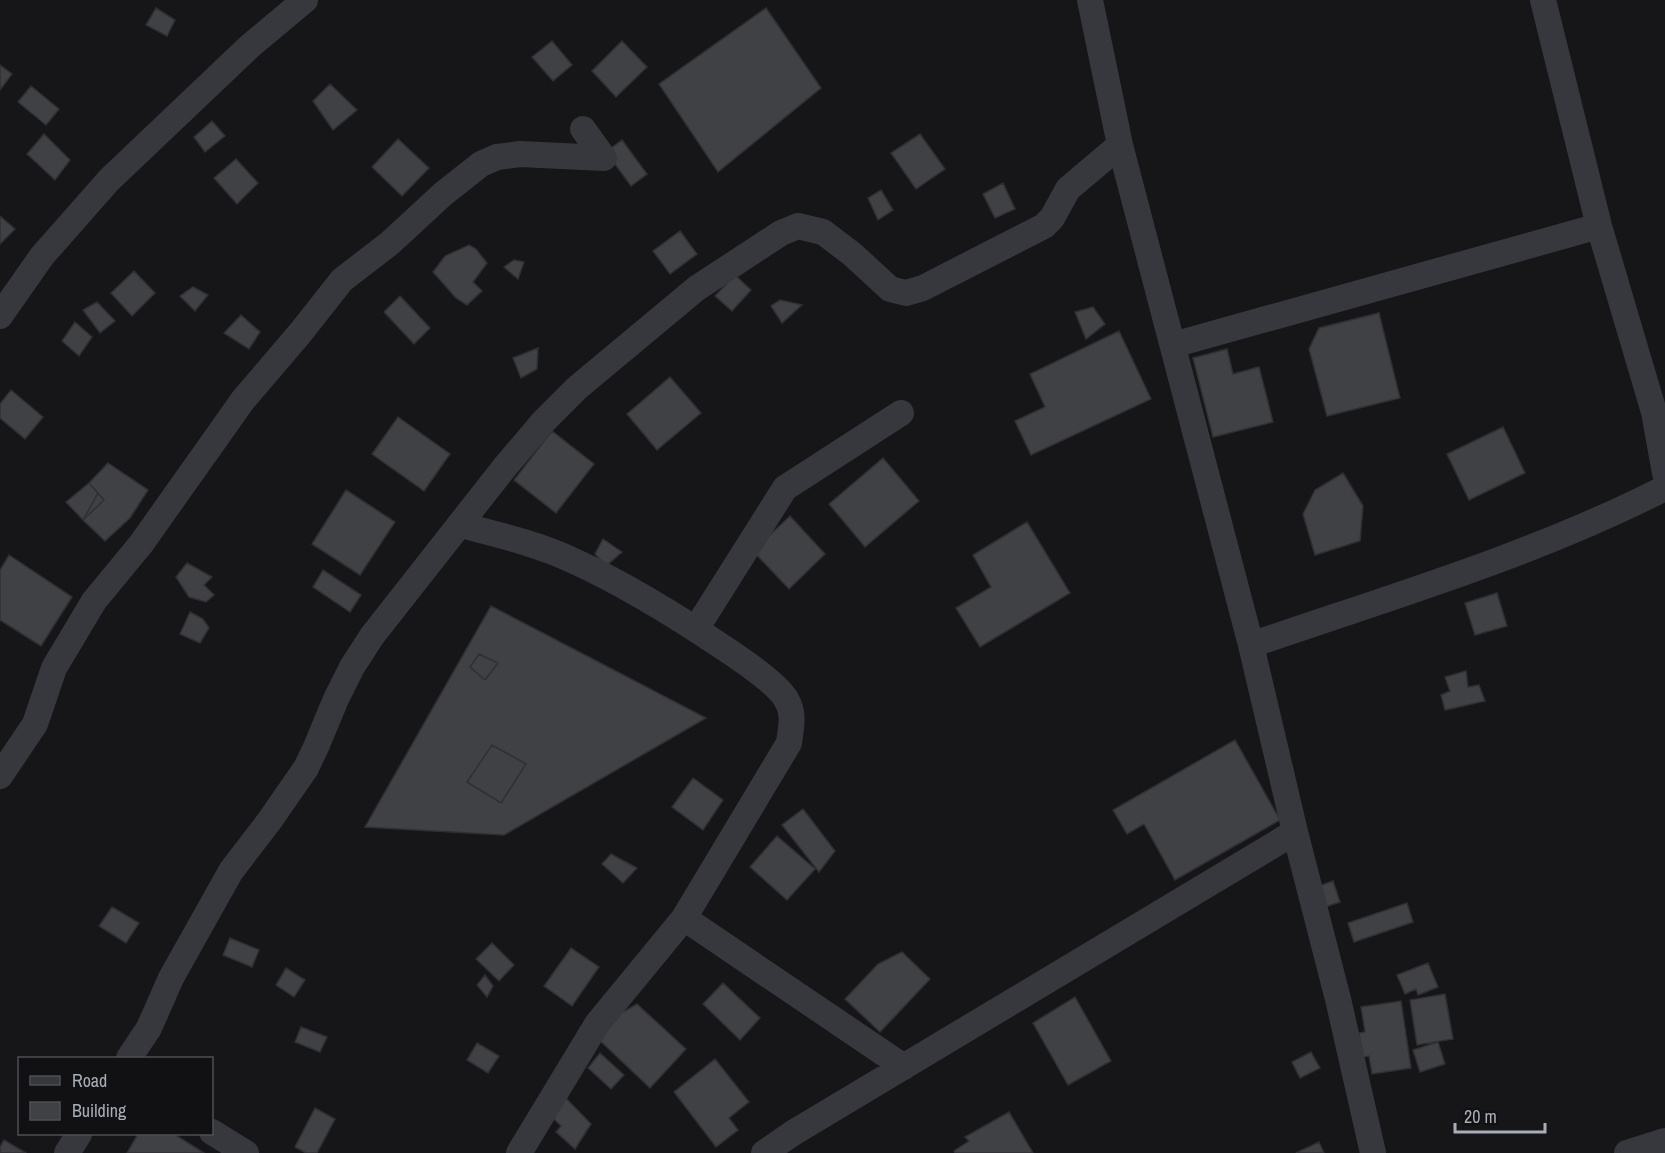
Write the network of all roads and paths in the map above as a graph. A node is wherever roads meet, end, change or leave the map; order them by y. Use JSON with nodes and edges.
{"nodes":[{"id":1,"x":305,"y":0,"type":"edge"},
{"id":2,"x":1090,"y":0,"type":"edge"},
{"id":3,"x":1543,"y":0,"type":"edge"},
{"id":4,"x":583,"y":129,"type":"dead end"},
{"id":5,"x":1120,"y":145,"type":"junction"},
{"id":6,"x":1599,"y":226,"type":"junction"},
{"id":7,"x":0,"y":316,"type":"edge"},
{"id":8,"x":1173,"y":345,"type":"junction"},
{"id":9,"x":1660,"y":410,"type":"edge"},
{"id":10,"x":901,"y":413,"type":"dead end"},
{"id":11,"x":1665,"y":473,"type":"edge"},
{"id":12,"x":1665,"y":488,"type":"edge"},
{"id":13,"x":461,"y":525,"type":"junction"},
{"id":14,"x":696,"y":629,"type":"junction"},
{"id":15,"x":1251,"y":645,"type":"junction"},
{"id":16,"x":0,"y":776,"type":"edge"},
{"id":17,"x":1295,"y":832,"type":"junction"},
{"id":18,"x":684,"y":918,"type":"junction"},
{"id":19,"x":130,"y":1057,"type":"edge"},
{"id":20,"x":904,"y":1067,"type":"junction"},
{"id":21,"x":213,"y":1133,"type":"edge"},
{"id":22,"x":79,"y":1135,"type":"edge"},
{"id":23,"x":1665,"y":1141,"type":"edge"},
{"id":24,"x":67,"y":1153,"type":"edge"},
{"id":25,"x":246,"y":1153,"type":"edge"},
{"id":26,"x":519,"y":1153,"type":"edge"},
{"id":27,"x":764,"y":1153,"type":"edge"},
{"id":28,"x":1373,"y":1153,"type":"edge"},
{"id":29,"x":1627,"y":1153,"type":"edge"}],
"edges":[{"from":1,"to":7,"type":"street"},
{"from":2,"to":5,"type":"street"},
{"from":3,"to":6,"type":"street"},
{"from":4,"to":16,"type":"street"},
{"from":5,"to":8,"type":"street"},
{"from":5,"to":13,"type":"street"},
{"from":6,"to":8,"type":"street"},
{"from":6,"to":9,"type":"street"},
{"from":8,"to":15,"type":"street"},
{"from":9,"to":11,"type":"street"},
{"from":10,"to":14,"type":"street"},
{"from":12,"to":15,"type":"street"},
{"from":13,"to":14,"type":"street"},
{"from":13,"to":19,"type":"street"},
{"from":14,"to":18,"type":"street"},
{"from":15,"to":17,"type":"street"},
{"from":17,"to":20,"type":"street"},
{"from":17,"to":28,"type":"street"},
{"from":18,"to":20,"type":"street"},
{"from":18,"to":26,"type":"street"},
{"from":20,"to":27,"type":"street"},
{"from":21,"to":25,"type":"street"},
{"from":22,"to":24,"type":"street"},
{"from":23,"to":29,"type":"street"}]}
